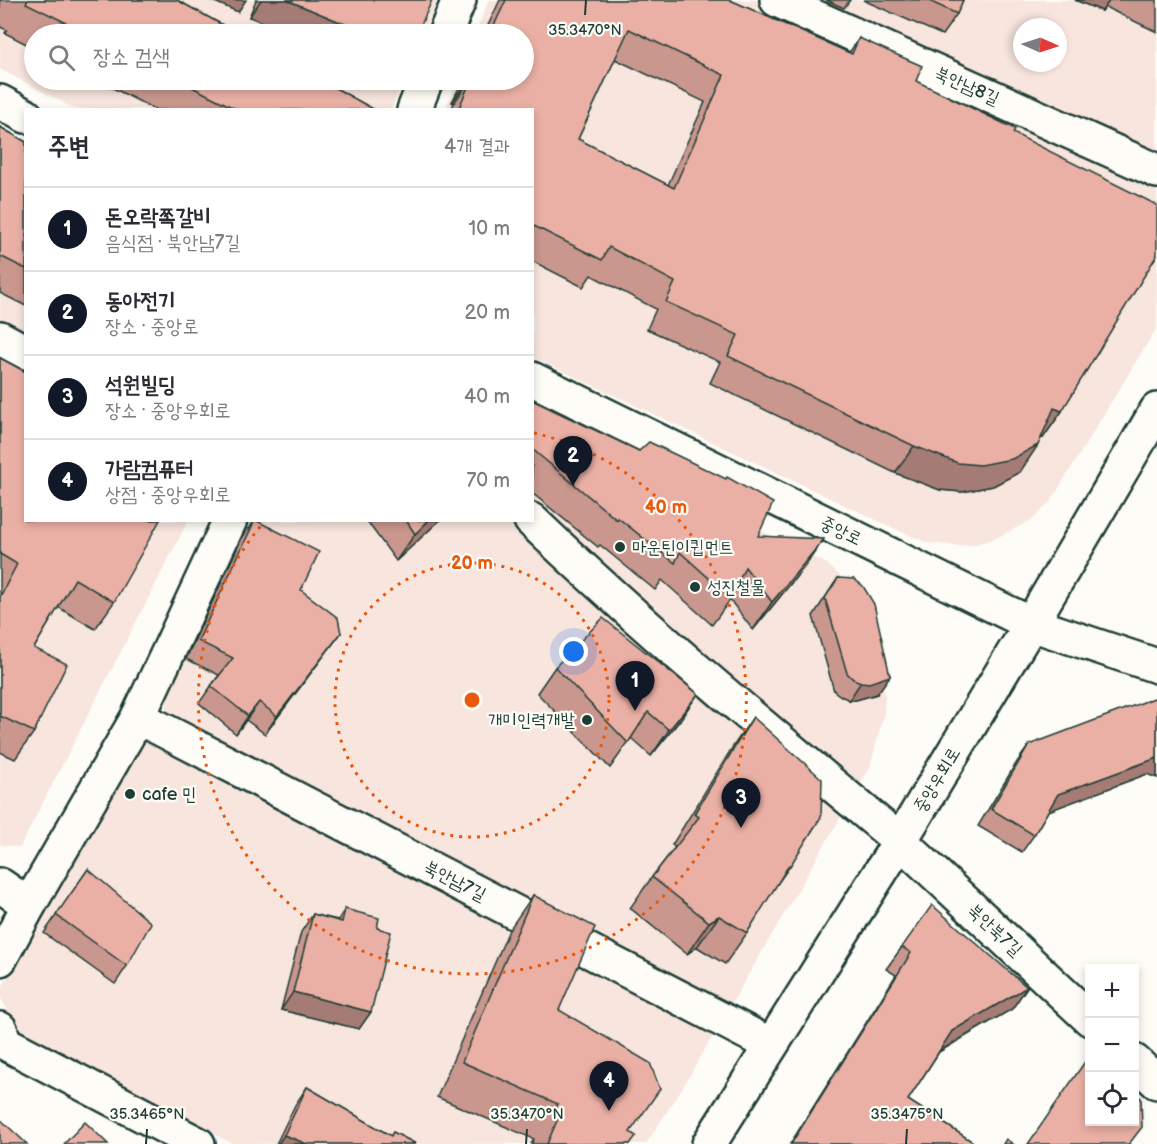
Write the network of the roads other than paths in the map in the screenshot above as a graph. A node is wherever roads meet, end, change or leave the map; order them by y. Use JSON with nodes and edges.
{"nodes":[{"id":1,"x":459,"y":0,"type":"edge"},
{"id":2,"x":777,"y":0,"type":"edge"},
{"id":3,"x":449,"y":24,"type":"edge"},
{"id":4,"x":422,"y":90,"type":"edge"},
{"id":5,"x":0,"y":102,"type":"edge"},
{"id":6,"x":415,"y":108,"type":"edge"},
{"id":7,"x":24,"y":115,"type":"edge"},
{"id":8,"x":1157,"y":171,"type":"edge"},
{"id":9,"x":0,"y":338,"type":"edge"},
{"id":10,"x":24,"y":351,"type":"edge"},
{"id":11,"x":534,"y":380,"type":"edge"},
{"id":12,"x":1157,"y":410,"type":"edge"},
{"id":13,"x":229,"y":522,"type":"edge"},
{"id":14,"x":533,"y":522,"type":"edge"},
{"id":15,"x":1031,"y":624,"type":"junction"},
{"id":16,"x":1157,"y":666,"type":"edge"},
{"id":17,"x":138,"y":717,"type":"junction"},
{"id":18,"x":900,"y":841,"type":"junction"},
{"id":19,"x":0,"y":885,"type":"edge"},
{"id":20,"x":29,"y":905,"type":"junction"},
{"id":21,"x":0,"y":959,"type":"edge"},
{"id":22,"x":1088,"y":1018,"type":"edge"},
{"id":23,"x":0,"y":1029,"type":"edge"},
{"id":24,"x":771,"y":1045,"type":"junction"},
{"id":25,"x":1139,"y":1066,"type":"edge"},
{"id":26,"x":1157,"y":1082,"type":"edge"},
{"id":27,"x":198,"y":1144,"type":"edge"},
{"id":28,"x":709,"y":1144,"type":"edge"}],
"edges":[{"from":1,"to":3,"type":"street"},
{"from":2,"to":8,"type":"street","name":"북안남8길"},
{"from":4,"to":6,"type":"street"},
{"from":5,"to":7,"type":"street"},
{"from":9,"to":10,"type":"street"},
{"from":11,"to":15,"type":"street","name":"중앙로"},
{"from":12,"to":15,"type":"street","name":"중앙우회로"},
{"from":13,"to":17,"type":"street"},
{"from":14,"to":18,"type":"street","name":"북안북7길"},
{"from":15,"to":16,"type":"street","name":"중앙로"},
{"from":15,"to":18,"type":"street","name":"중앙우회로"},
{"from":17,"to":20,"type":"street"},
{"from":17,"to":24,"type":"street","name":"북안남7길"},
{"from":18,"to":22,"type":"street","name":"북안북7길"},
{"from":18,"to":24,"type":"street","name":"중앙우회로"},
{"from":19,"to":20,"type":"street"},
{"from":20,"to":21,"type":"street"},
{"from":23,"to":27,"type":"street"},
{"from":24,"to":28,"type":"street","name":"중앙우회로"},
{"from":25,"to":26,"type":"street"}]}
